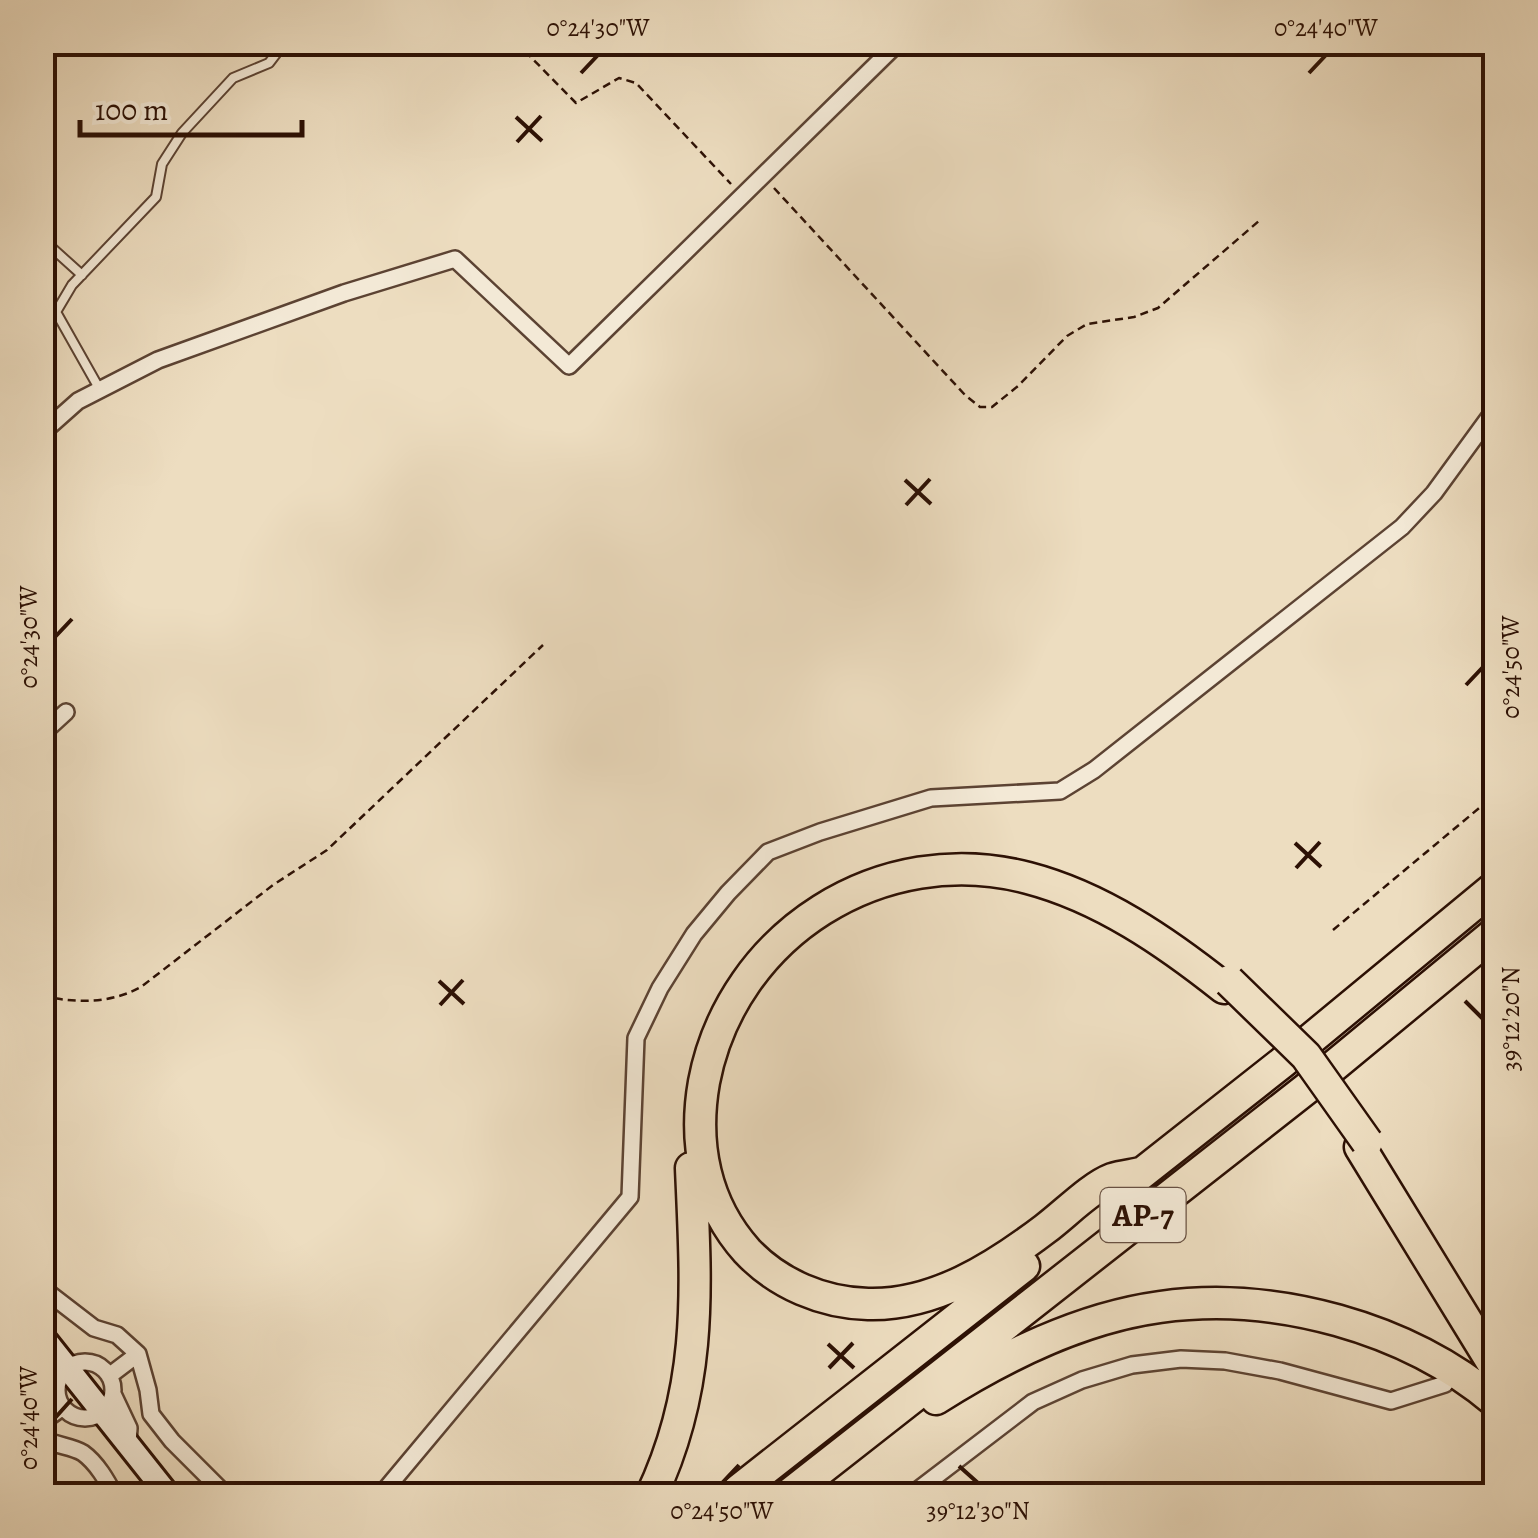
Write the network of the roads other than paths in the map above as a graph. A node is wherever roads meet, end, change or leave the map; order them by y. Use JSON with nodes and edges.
{"nodes":[{"id":1,"x":284,"y":42,"type":"edge"},
{"id":2,"x":899,"y":42,"type":"edge"},
{"id":3,"x":42,"y":239,"type":"edge"},
{"id":4,"x":82,"y":275,"type":"junction"},
{"id":5,"x":100,"y":390,"type":"junction"},
{"id":6,"x":1496,"y":408,"type":"edge"},
{"id":7,"x":42,"y":433,"type":"edge"},
{"id":8,"x":66,"y":712,"type":"dead end"},
{"id":9,"x":42,"y":734,"type":"edge"},
{"id":10,"x":1496,"y":886,"type":"edge"},
{"id":11,"x":1496,"y":932,"type":"edge"},
{"id":12,"x":1227,"y":985,"type":"junction"},
{"id":13,"x":1364,"y":1145,"type":"junction"},
{"id":14,"x":1142,"y":1173,"type":"junction"},
{"id":15,"x":42,"y":1288,"type":"edge"},
{"id":16,"x":42,"y":1336,"type":"edge"},
{"id":17,"x":1496,"y":1352,"type":"edge"},
{"id":18,"x":138,"y":1354,"type":"junction"},
{"id":19,"x":42,"y":1357,"type":"edge"},
{"id":20,"x":1496,"y":1368,"type":"edge"},
{"id":21,"x":63,"y":1374,"type":"junction"},
{"id":22,"x":109,"y":1376,"type":"junction"},
{"id":23,"x":1444,"y":1384,"type":"dead end"},
{"id":24,"x":1496,"y":1402,"type":"edge"},
{"id":25,"x":108,"y":1403,"type":"junction"},
{"id":26,"x":63,"y":1407,"type":"junction"},
{"id":27,"x":42,"y":1422,"type":"edge"},
{"id":28,"x":42,"y":1438,"type":"edge"},
{"id":29,"x":115,"y":1496,"type":"edge"},
{"id":30,"x":169,"y":1496,"type":"edge"},
{"id":31,"x":227,"y":1496,"type":"edge"},
{"id":32,"x":380,"y":1496,"type":"edge"},
{"id":33,"x":651,"y":1496,"type":"edge"},
{"id":34,"x":731,"y":1496,"type":"edge"},
{"id":35,"x":787,"y":1496,"type":"edge"},
{"id":36,"x":806,"y":1496,"type":"edge"},
{"id":37,"x":910,"y":1496,"type":"edge"}],
"edges":[{"from":1,"to":4,"type":"lane"},
{"from":2,"to":5,"type":"street"},
{"from":3,"to":4,"type":"lane"},
{"from":4,"to":5,"type":"lane"},
{"from":5,"to":7,"type":"street"},
{"from":6,"to":32,"type":"street"},
{"from":8,"to":9,"type":"street"},
{"from":10,"to":14,"type":"highway","number":"AP-7"},
{"from":11,"to":35,"type":"highway","number":"AP-7"},
{"from":12,"to":13,"type":"highway","bridge":true},
{"from":12,"to":14,"type":"highway","number":"AP-7"},
{"from":12,"to":33,"type":"highway"},
{"from":13,"to":17,"type":"highway"},
{"from":13,"to":20,"type":"highway"},
{"from":14,"to":34,"type":"highway","number":"AP-7"},
{"from":15,"to":18,"type":"street"},
{"from":16,"to":21,"type":"main road"},
{"from":18,"to":22,"type":"street"},
{"from":18,"to":31,"type":"street"},
{"from":19,"to":21,"type":"street"},
{"from":21,"to":22,"type":"street"},
{"from":21,"to":25,"type":"main road"},
{"from":21,"to":26,"type":"street"},
{"from":22,"to":25,"type":"street"},
{"from":23,"to":37,"type":"street"},
{"from":24,"to":36,"type":"highway"},
{"from":25,"to":26,"type":"street"},
{"from":25,"to":30,"type":"main road"},
{"from":26,"to":27,"type":"street"},
{"from":28,"to":29,"type":"street"}]}
